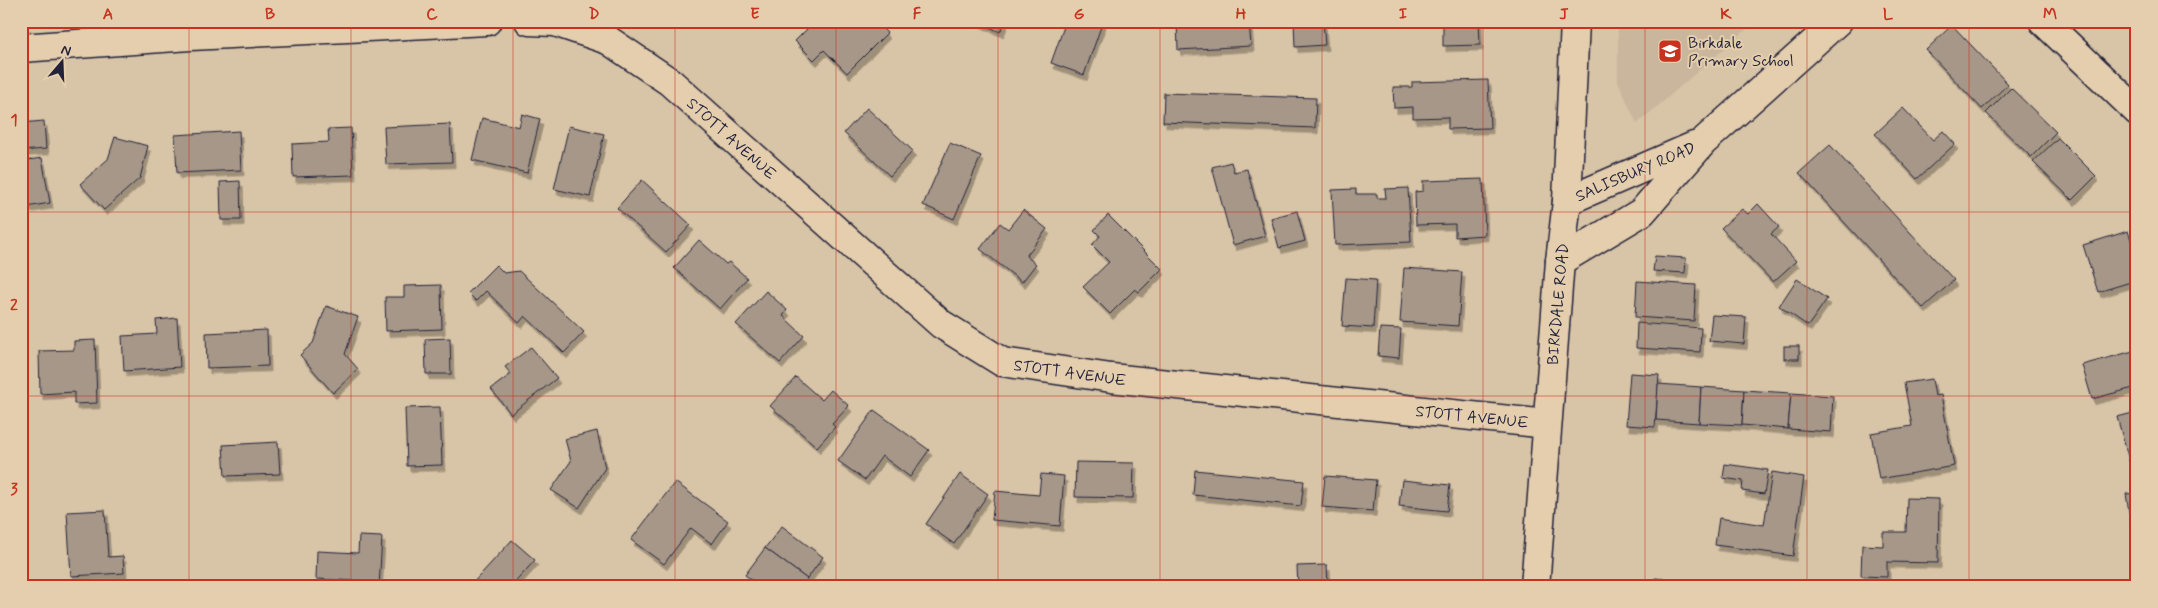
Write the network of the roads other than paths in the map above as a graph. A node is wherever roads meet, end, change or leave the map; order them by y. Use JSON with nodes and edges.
{"nodes":[{"id":1,"x":487,"y":21,"type":"edge"},
{"id":2,"x":529,"y":21,"type":"edge"},
{"id":3,"x":1575,"y":21,"type":"edge"},
{"id":4,"x":1838,"y":21,"type":"edge"},
{"id":5,"x":2043,"y":21,"type":"edge"},
{"id":6,"x":21,"y":48,"type":"edge"},
{"id":7,"x":2137,"y":112,"type":"edge"},
{"id":8,"x":1703,"y":142,"type":"junction"},
{"id":9,"x":1567,"y":201,"type":"junction"},
{"id":10,"x":1560,"y":261,"type":"junction"},
{"id":11,"x":1547,"y":424,"type":"junction"},
{"id":12,"x":1535,"y":587,"type":"edge"}],
"edges":[{"from":1,"to":6,"type":"street"},
{"from":2,"to":11,"type":"street","name":"STOTT AVENUE"},
{"from":3,"to":9,"type":"street","name":"BIRKDALE ROAD"},
{"from":4,"to":8,"type":"street","name":"SALISBURY ROAD"},
{"from":5,"to":7,"type":"street"},
{"from":8,"to":9,"type":"street","name":"SALISBURY ROAD"},
{"from":8,"to":10,"type":"street","name":"SALISBURY ROAD"},
{"from":9,"to":10,"type":"street","name":"BIRKDALE ROAD"},
{"from":10,"to":11,"type":"street","name":"BIRKDALE ROAD"},
{"from":11,"to":12,"type":"street","name":"BIRKDALE ROAD"}]}
